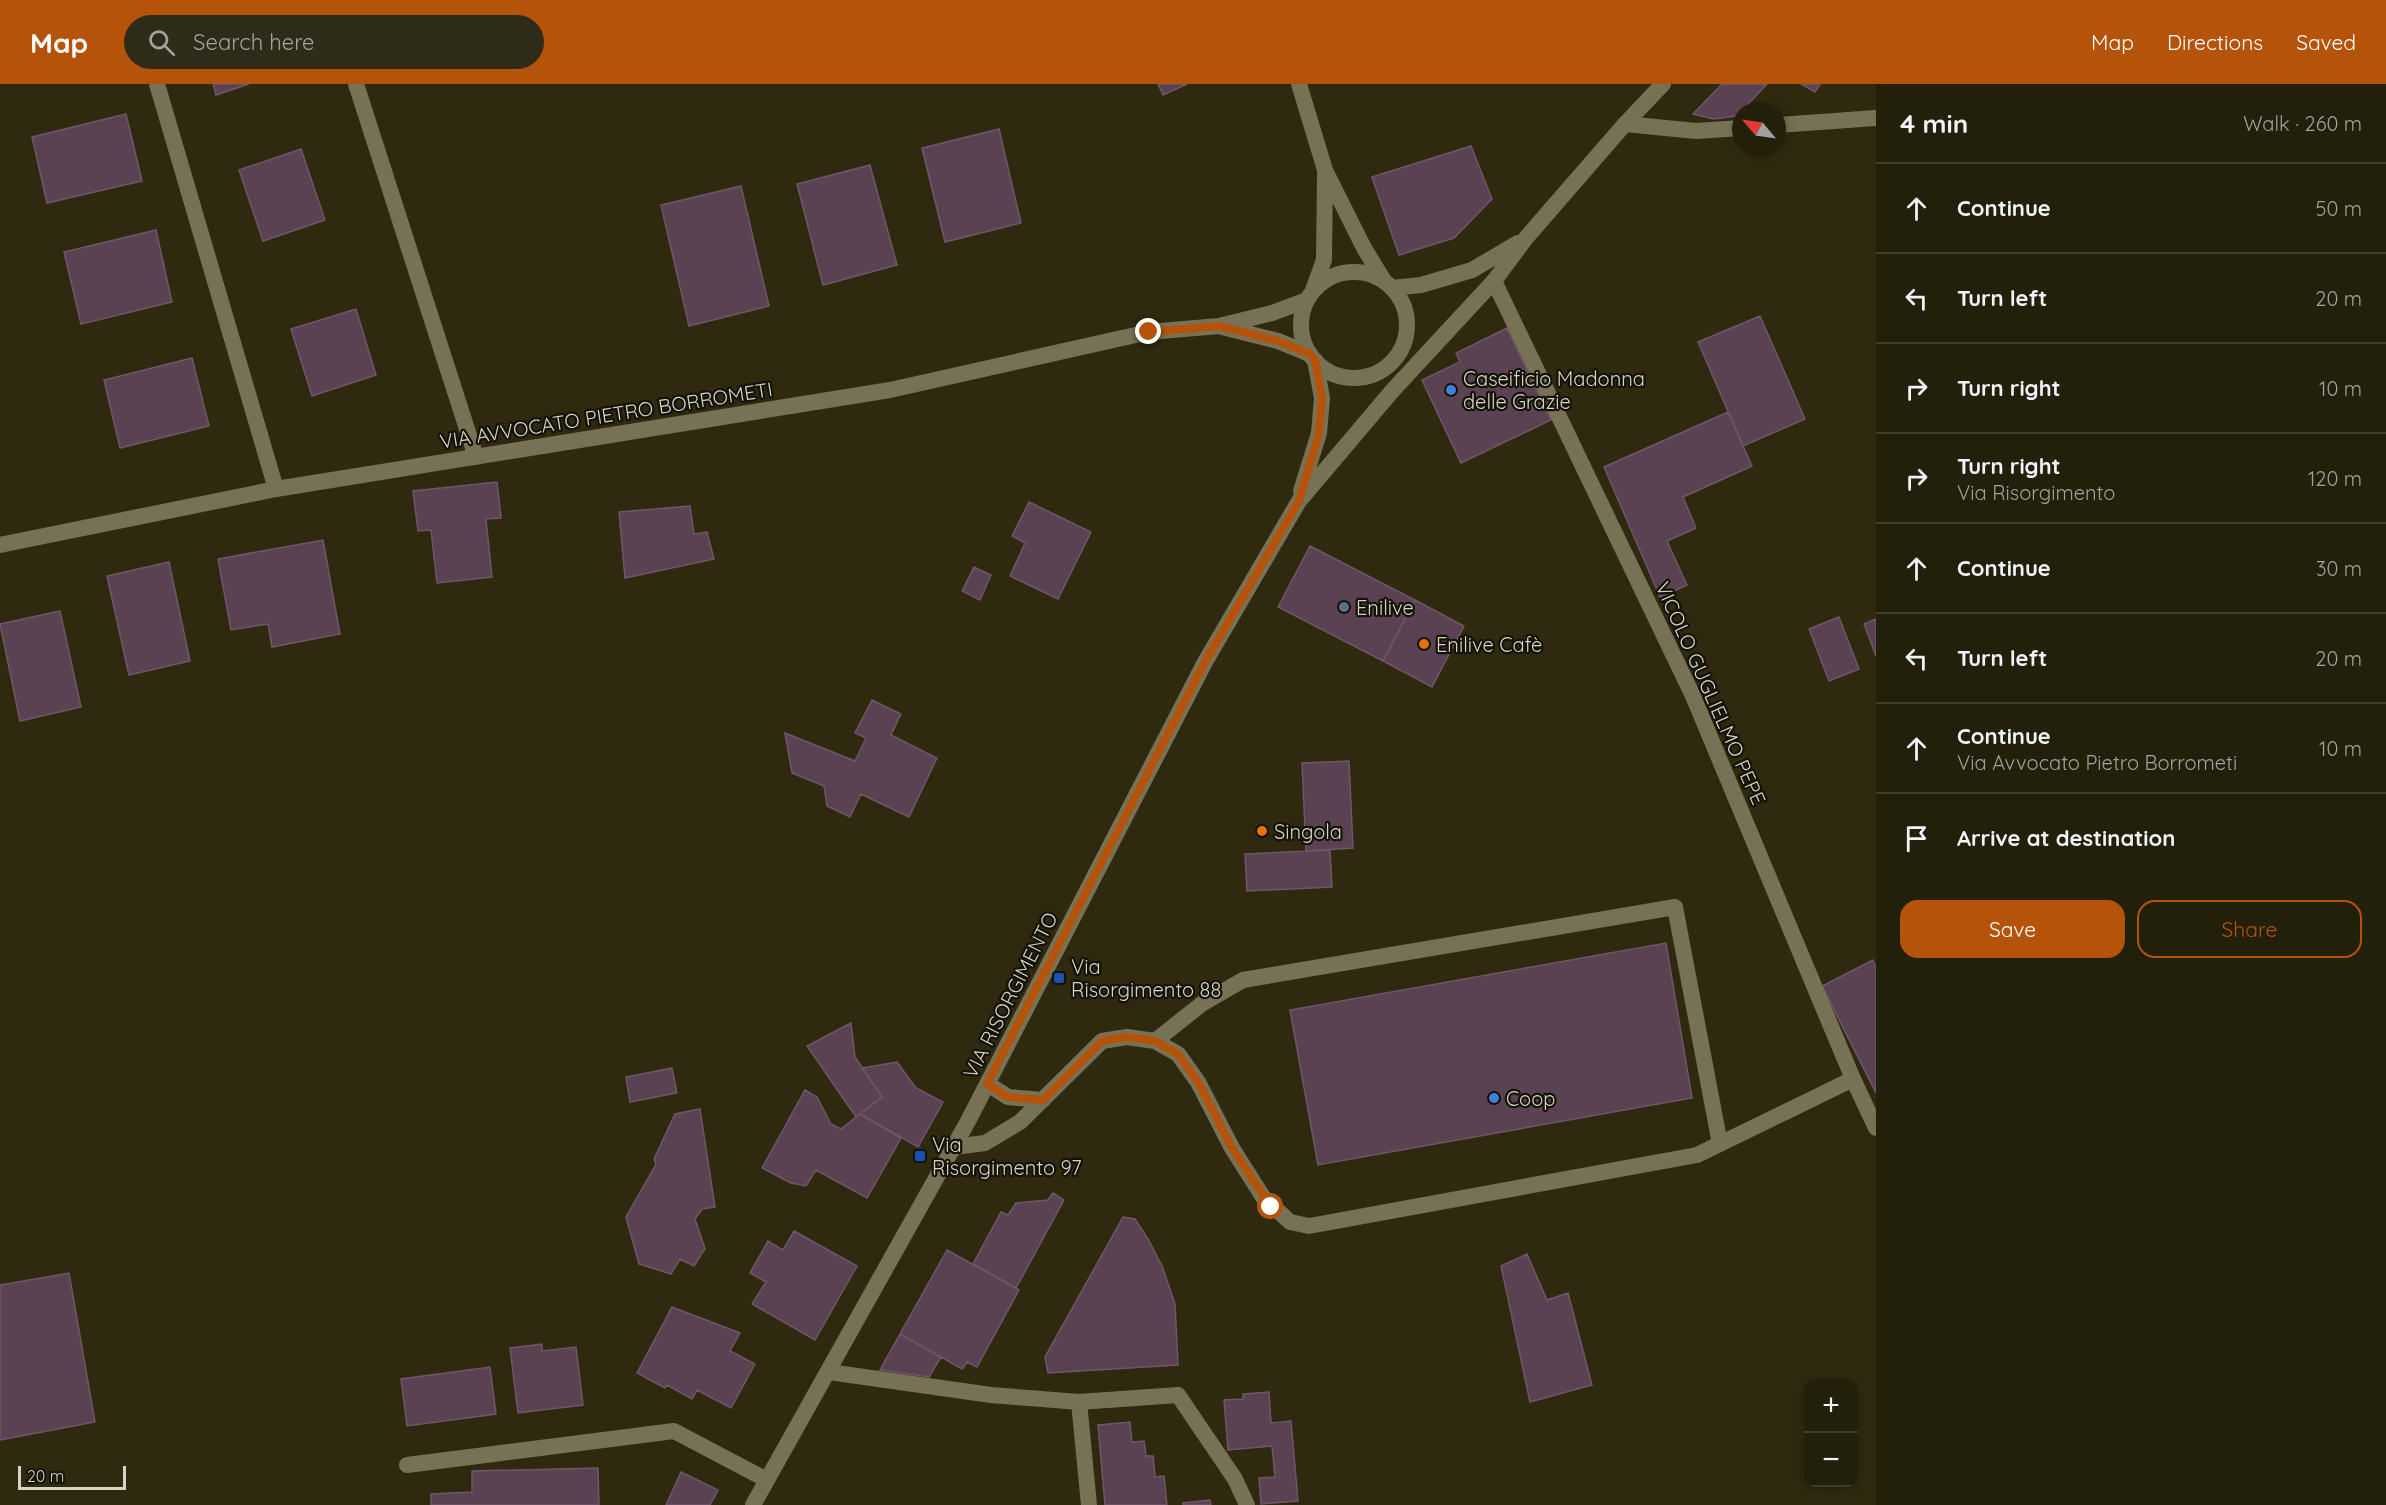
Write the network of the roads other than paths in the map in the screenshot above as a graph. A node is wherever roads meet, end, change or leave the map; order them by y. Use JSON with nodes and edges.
{"nodes":[{"id":1,"x":157,"y":84,"type":"edge"},
{"id":2,"x":356,"y":84,"type":"edge"},
{"id":3,"x":1299,"y":84,"type":"edge"},
{"id":4,"x":1663,"y":84,"type":"edge"},
{"id":5,"x":1876,"y":118,"type":"edge"},
{"id":6,"x":1625,"y":124,"type":"junction"},
{"id":7,"x":1786,"y":124,"type":"edge"},
{"id":8,"x":1732,"y":129,"type":"edge"},
{"id":9,"x":1325,"y":170,"type":"junction"},
{"id":10,"x":1526,"y":238,"type":"junction"},
{"id":11,"x":1494,"y":281,"type":"junction"},
{"id":12,"x":1388,"y":285,"type":"junction"},
{"id":13,"x":1310,"y":296,"type":"junction"},
{"id":14,"x":1219,"y":326,"type":"junction"},
{"id":15,"x":1449,"y":328,"type":"junction"},
{"id":16,"x":1312,"y":357,"type":"junction"},
{"id":17,"x":1397,"y":357,"type":"junction"},
{"id":18,"x":1393,"y":390,"type":"junction"},
{"id":19,"x":476,"y":457,"type":"junction"},
{"id":20,"x":276,"y":489,"type":"junction"},
{"id":21,"x":1299,"y":501,"type":"junction"},
{"id":22,"x":0,"y":545,"type":"edge"},
{"id":23,"x":1155,"y":1041,"type":"junction"},
{"id":24,"x":1853,"y":1079,"type":"junction"},
{"id":25,"x":987,"y":1084,"type":"junction"},
{"id":26,"x":1043,"y":1100,"type":"junction"},
{"id":27,"x":1876,"y":1128,"type":"edge"},
{"id":28,"x":1720,"y":1143,"type":"junction"},
{"id":29,"x":954,"y":1147,"type":"junction"},
{"id":30,"x":829,"y":1372,"type":"junction"},
{"id":31,"x":1079,"y":1402,"type":"junction"},
{"id":32,"x":407,"y":1465,"type":"dead end"},
{"id":33,"x":767,"y":1480,"type":"junction"},
{"id":34,"x":753,"y":1505,"type":"edge"},
{"id":35,"x":1089,"y":1505,"type":"edge"},
{"id":36,"x":1247,"y":1505,"type":"edge"}],
"edges":[{"from":1,"to":20,"type":"street"},
{"from":2,"to":19,"type":"street"},
{"from":3,"to":9,"type":"street"},
{"from":4,"to":6,"type":"street"},
{"from":5,"to":7,"type":"street"},
{"from":6,"to":8,"type":"street"},
{"from":6,"to":10,"type":"street"},
{"from":9,"to":12,"type":"street"},
{"from":9,"to":13,"type":"street"},
{"from":10,"to":11,"type":"street"},
{"from":10,"to":12,"type":"street"},
{"from":11,"to":15,"type":"street"},
{"from":11,"to":24,"type":"street","name":"VICOLO GUGLIELMO PEPE"},
{"from":12,"to":13,"type":"street"},
{"from":12,"to":17,"type":"street"},
{"from":13,"to":14,"type":"street"},
{"from":13,"to":16,"type":"street"},
{"from":14,"to":16,"type":"street"},
{"from":14,"to":19,"type":"street","name":"VIA AVVOCATO PIETRO BORROMETI"},
{"from":15,"to":17,"type":"street"},
{"from":15,"to":18,"type":"street"},
{"from":16,"to":17,"type":"street"},
{"from":16,"to":21,"type":"street"},
{"from":17,"to":18,"type":"street"},
{"from":18,"to":21,"type":"street"},
{"from":19,"to":20,"type":"street","name":"VIA AVVOCATO PIETRO BORROMETI"},
{"from":20,"to":22,"type":"street","name":"VIA AVVOCATO PIETRO BORROMETI"},
{"from":21,"to":25,"type":"street","name":"VIA RISORGIMENTO"},
{"from":23,"to":26,"type":"street"},
{"from":23,"to":28,"type":"street"},
{"from":23,"to":28,"type":"street"},
{"from":24,"to":27,"type":"street","name":"VICOLO GUGLIELMO PEPE"},
{"from":24,"to":28,"type":"street"},
{"from":25,"to":26,"type":"street"},
{"from":25,"to":29,"type":"street","name":"VIA RISORGIMENTO"},
{"from":26,"to":29,"type":"street"},
{"from":29,"to":30,"type":"street","name":"VIA RISORGIMENTO"},
{"from":30,"to":31,"type":"street"},
{"from":30,"to":33,"type":"street","name":"VIA RISORGIMENTO"},
{"from":31,"to":35,"type":"street"},
{"from":31,"to":36,"type":"street"},
{"from":32,"to":33,"type":"street"},
{"from":33,"to":34,"type":"street","name":"VIA RISORGIMENTO"}]}
